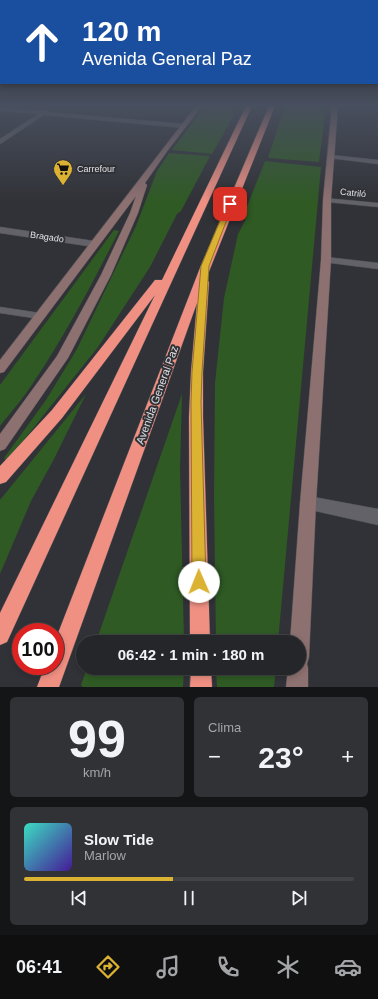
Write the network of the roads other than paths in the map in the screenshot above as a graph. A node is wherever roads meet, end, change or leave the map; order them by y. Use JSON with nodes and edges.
{"nodes":[{"id":1,"x":174,"y":138,"type":"edge"},
{"id":2,"x":234,"y":138,"type":"edge"},
{"id":3,"x":260,"y":138,"type":"edge"},
{"id":4,"x":332,"y":138,"type":"edge"},
{"id":5,"x":331,"y":157,"type":"junction"},
{"id":6,"x":378,"y":162,"type":"edge"},
{"id":7,"x":145,"y":178,"type":"junction"},
{"id":8,"x":327,"y":200,"type":"junction"},
{"id":9,"x":378,"y":205,"type":"edge"},
{"id":10,"x":0,"y":230,"type":"edge"},
{"id":11,"x":94,"y":244,"type":"junction"},
{"id":12,"x":326,"y":260,"type":"junction"},
{"id":13,"x":173,"y":264,"type":"junction"},
{"id":14,"x":205,"y":266,"type":"junction"},
{"id":15,"x":378,"y":266,"type":"edge"},
{"id":16,"x":0,"y":310,"type":"edge"},
{"id":17,"x":40,"y":316,"type":"junction"},
{"id":18,"x":0,"y":369,"type":"edge"},
{"id":19,"x":0,"y":445,"type":"edge"},
{"id":20,"x":0,"y":477,"type":"edge"},
{"id":21,"x":308,"y":503,"type":"junction"},
{"id":22,"x":378,"y":517,"type":"edge"},
{"id":23,"x":0,"y":635,"type":"edge"},
{"id":24,"x":200,"y":635,"type":"edge"},
{"id":25,"x":300,"y":635,"type":"edge"},
{"id":26,"x":201,"y":675,"type":"edge"},
{"id":27,"x":298,"y":675,"type":"edge"},
{"id":28,"x":48,"y":687,"type":"edge"},
{"id":29,"x":201,"y":687,"type":"edge"},
{"id":30,"x":297,"y":687,"type":"edge"}],
"edges":[{"from":1,"to":7,"type":"street"},
{"from":2,"to":13,"type":"highway"},
{"from":3,"to":14,"type":"highway","name":"Avenida General Paz"},
{"from":4,"to":5,"type":"street"},
{"from":5,"to":6,"type":"street"},
{"from":5,"to":8,"type":"street"},
{"from":7,"to":11,"type":"street"},
{"from":7,"to":19,"type":"street"},
{"from":8,"to":9,"type":"street","name":"Catriló"},
{"from":8,"to":12,"type":"street"},
{"from":10,"to":11,"type":"street","name":"Bragado"},
{"from":11,"to":17,"type":"street"},
{"from":12,"to":15,"type":"street"},
{"from":12,"to":21,"type":"street"},
{"from":13,"to":20,"type":"highway"},
{"from":13,"to":23,"type":"highway"},
{"from":14,"to":24,"type":"highway"},
{"from":14,"to":28,"type":"highway","name":"Avenida General Paz"},
{"from":16,"to":17,"type":"street"},
{"from":17,"to":18,"type":"street"},
{"from":21,"to":22,"type":"street"},
{"from":21,"to":25,"type":"street"},
{"from":26,"to":29,"type":"highway"},
{"from":27,"to":30,"type":"street"}]}
